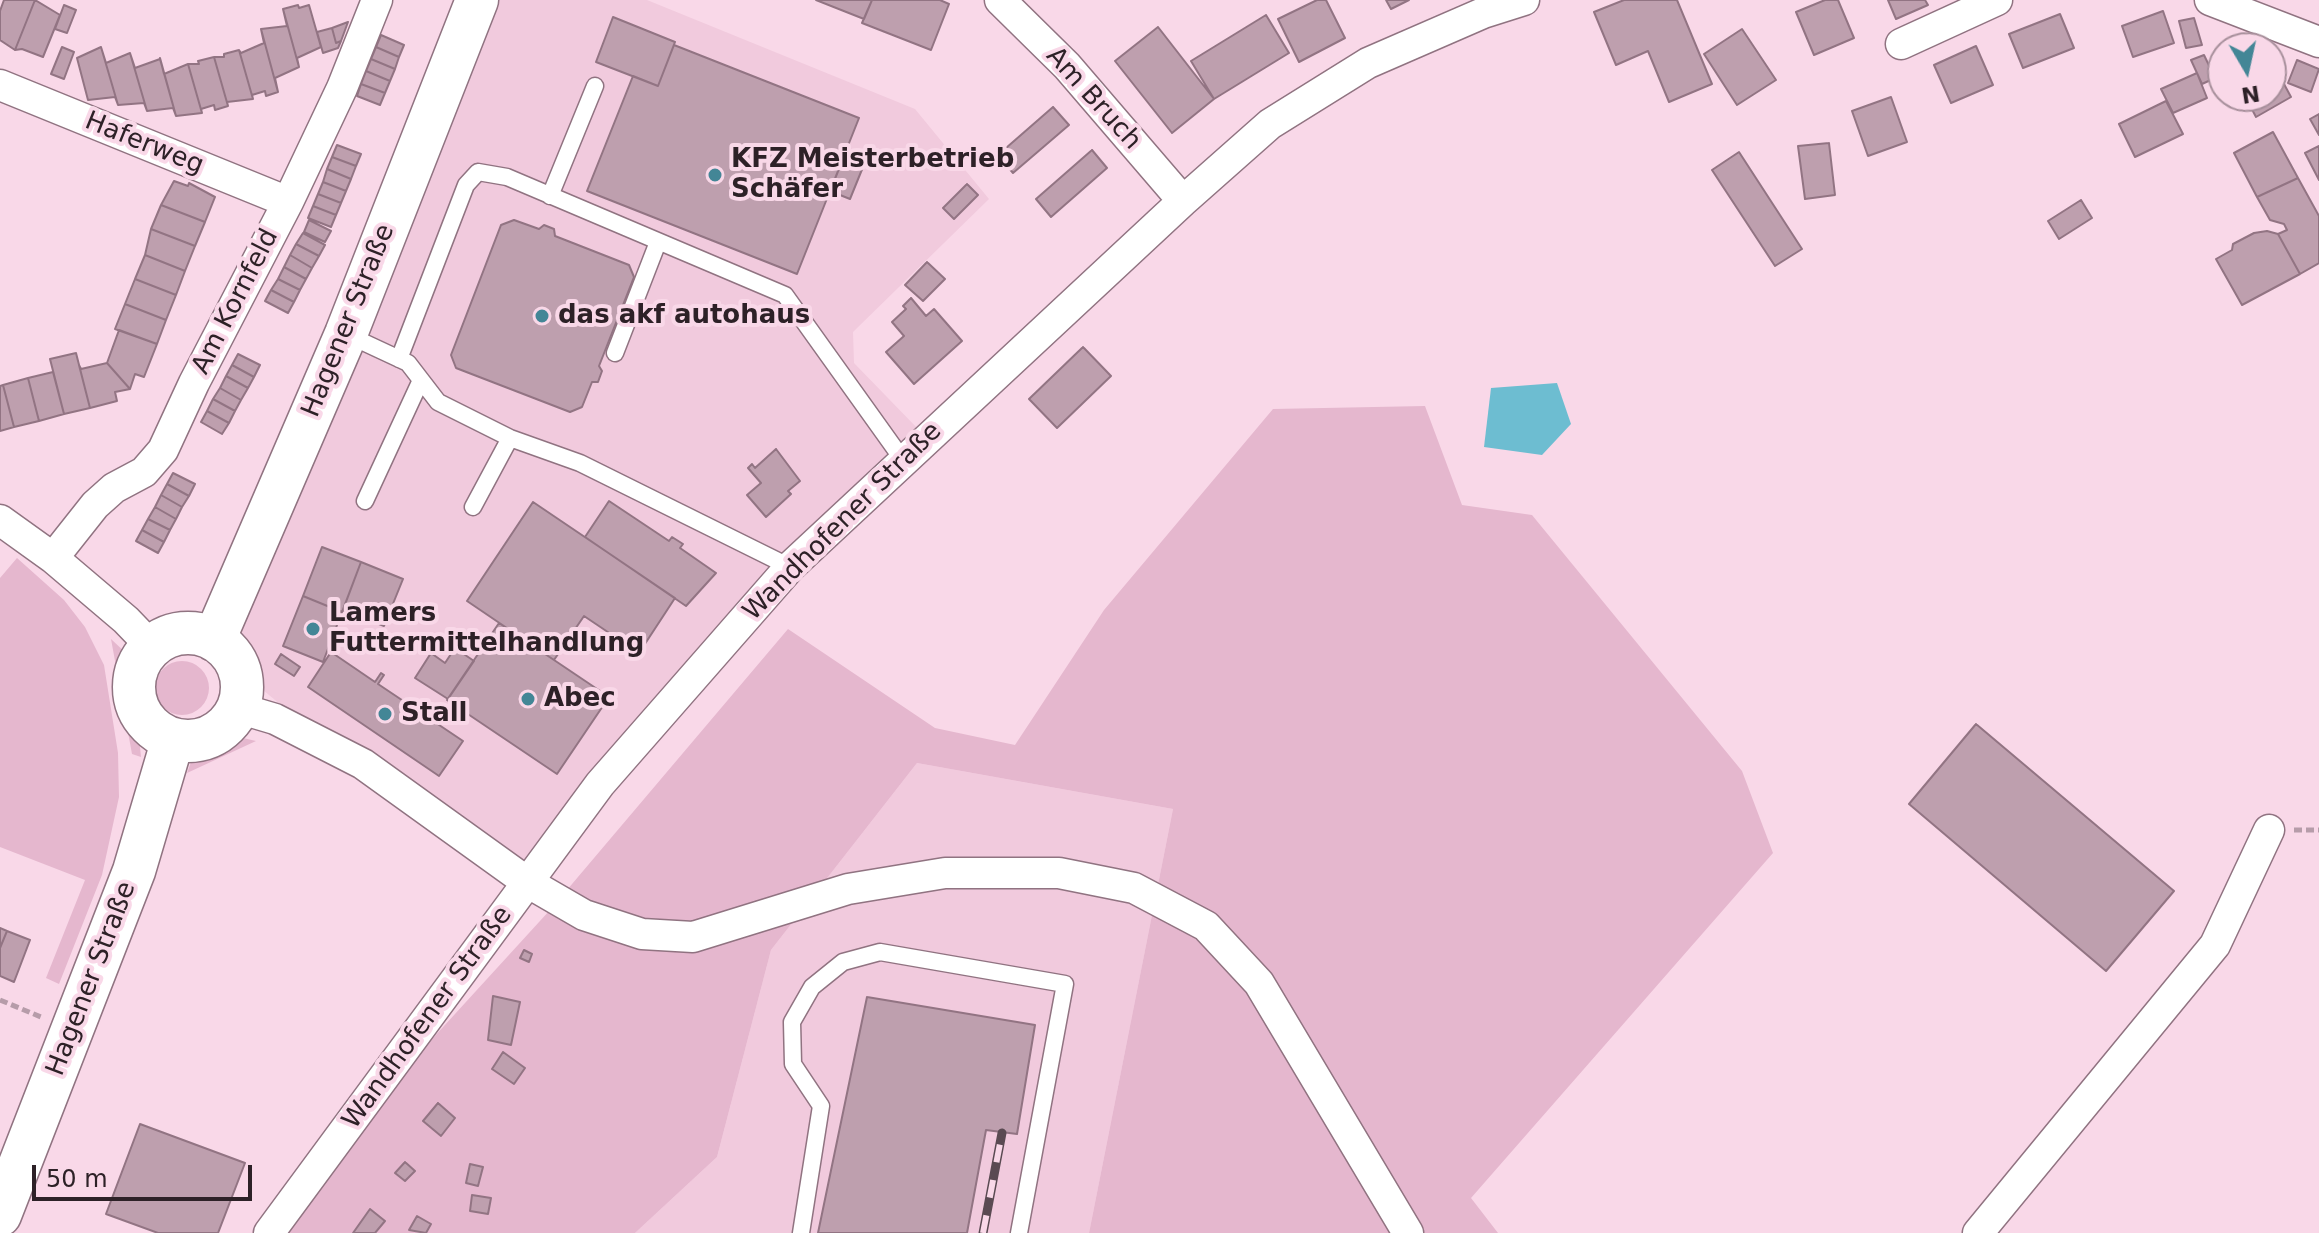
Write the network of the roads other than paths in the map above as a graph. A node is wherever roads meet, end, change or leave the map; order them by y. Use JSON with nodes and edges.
{"nodes":[{"id":1,"x":477,"y":0,"type":"edge"},
{"id":2,"x":1524,"y":0,"type":"edge"},
{"id":3,"x":1997,"y":0,"type":"edge"},
{"id":4,"x":2210,"y":0,"type":"edge"},
{"id":5,"x":1003,"y":1,"type":"edge"},
{"id":6,"x":372,"y":4,"type":"edge"},
{"id":7,"x":2319,"y":42,"type":"edge"},
{"id":8,"x":1901,"y":44,"type":"dead end"},
{"id":9,"x":0,"y":85,"type":"edge"},
{"id":10,"x":595,"y":86,"type":"dead end"},
{"id":11,"x":550,"y":196,"type":"junction"},
{"id":12,"x":1183,"y":201,"type":"junction"},
{"id":13,"x":288,"y":202,"type":"junction"},
{"id":14,"x":658,"y":242,"type":"junction"},
{"id":15,"x":346,"y":334,"type":"junction"},
{"id":16,"x":615,"y":353,"type":"dead end"},
{"id":17,"x":399,"y":359,"type":"junction"},
{"id":18,"x":421,"y":380,"type":"junction"},
{"id":19,"x":510,"y":438,"type":"junction"},
{"id":20,"x":903,"y":460,"type":"junction"},
{"id":21,"x":365,"y":501,"type":"dead end"},
{"id":22,"x":473,"y":507,"type":"dead end"},
{"id":23,"x":0,"y":520,"type":"edge"},
{"id":24,"x":53,"y":558,"type":"junction"},
{"id":25,"x":790,"y":567,"type":"junction"},
{"id":26,"x":214,"y":640,"type":"junction"},
{"id":27,"x":152,"y":647,"type":"junction"},
{"id":28,"x":238,"y":708,"type":"junction"},
{"id":29,"x":173,"y":739,"type":"junction"},
{"id":30,"x":2269,"y":830,"type":"dead end"},
{"id":31,"x":527,"y":882,"type":"junction"},
{"id":32,"x":0,"y":1215,"type":"edge"},
{"id":33,"x":269,"y":1233,"type":"edge"},
{"id":34,"x":801,"y":1233,"type":"edge"},
{"id":35,"x":1019,"y":1233,"type":"edge"},
{"id":36,"x":1408,"y":1233,"type":"edge"},
{"id":37,"x":1978,"y":1233,"type":"edge"}],
"edges":[{"from":1,"to":15,"type":"main road","name":"Hagener Straße"},
{"from":2,"to":12,"type":"street","name":"Wandhofener Straße"},
{"from":3,"to":8,"type":"street"},
{"from":4,"to":7,"type":"street"},
{"from":5,"to":12,"type":"street","name":"Am Bruch"},
{"from":6,"to":13,"type":"street","name":"Am Kornfeld"},
{"from":9,"to":13,"type":"street","name":"Haferweg"},
{"from":10,"to":11,"type":"lane"},
{"from":11,"to":14,"type":"lane"},
{"from":11,"to":17,"type":"lane"},
{"from":12,"to":20,"type":"street","name":"Wandhofener Straße"},
{"from":13,"to":24,"type":"street","name":"Am Kornfeld"},
{"from":14,"to":16,"type":"lane"},
{"from":14,"to":20,"type":"lane"},
{"from":15,"to":17,"type":"lane"},
{"from":15,"to":26,"type":"main road","name":"Hagener Straße"},
{"from":17,"to":18,"type":"lane"},
{"from":18,"to":19,"type":"lane"},
{"from":18,"to":21,"type":"lane"},
{"from":19,"to":22,"type":"lane"},
{"from":19,"to":25,"type":"lane"},
{"from":20,"to":25,"type":"street","name":"Wandhofener Straße"},
{"from":23,"to":24,"type":"street"},
{"from":24,"to":27,"type":"street"},
{"from":25,"to":31,"type":"street","name":"Wandhofener Straße"},
{"from":26,"to":27,"type":"main road"},
{"from":26,"to":28,"type":"main road"},
{"from":27,"to":29,"type":"main road"},
{"from":28,"to":29,"type":"main road"},
{"from":28,"to":31,"type":"street"},
{"from":29,"to":32,"type":"main road","name":"Hagener Straße"},
{"from":30,"to":37,"type":"street"},
{"from":31,"to":33,"type":"street","name":"Wandhofener Straße"},
{"from":31,"to":36,"type":"street"},
{"from":34,"to":35,"type":"lane"}]}
